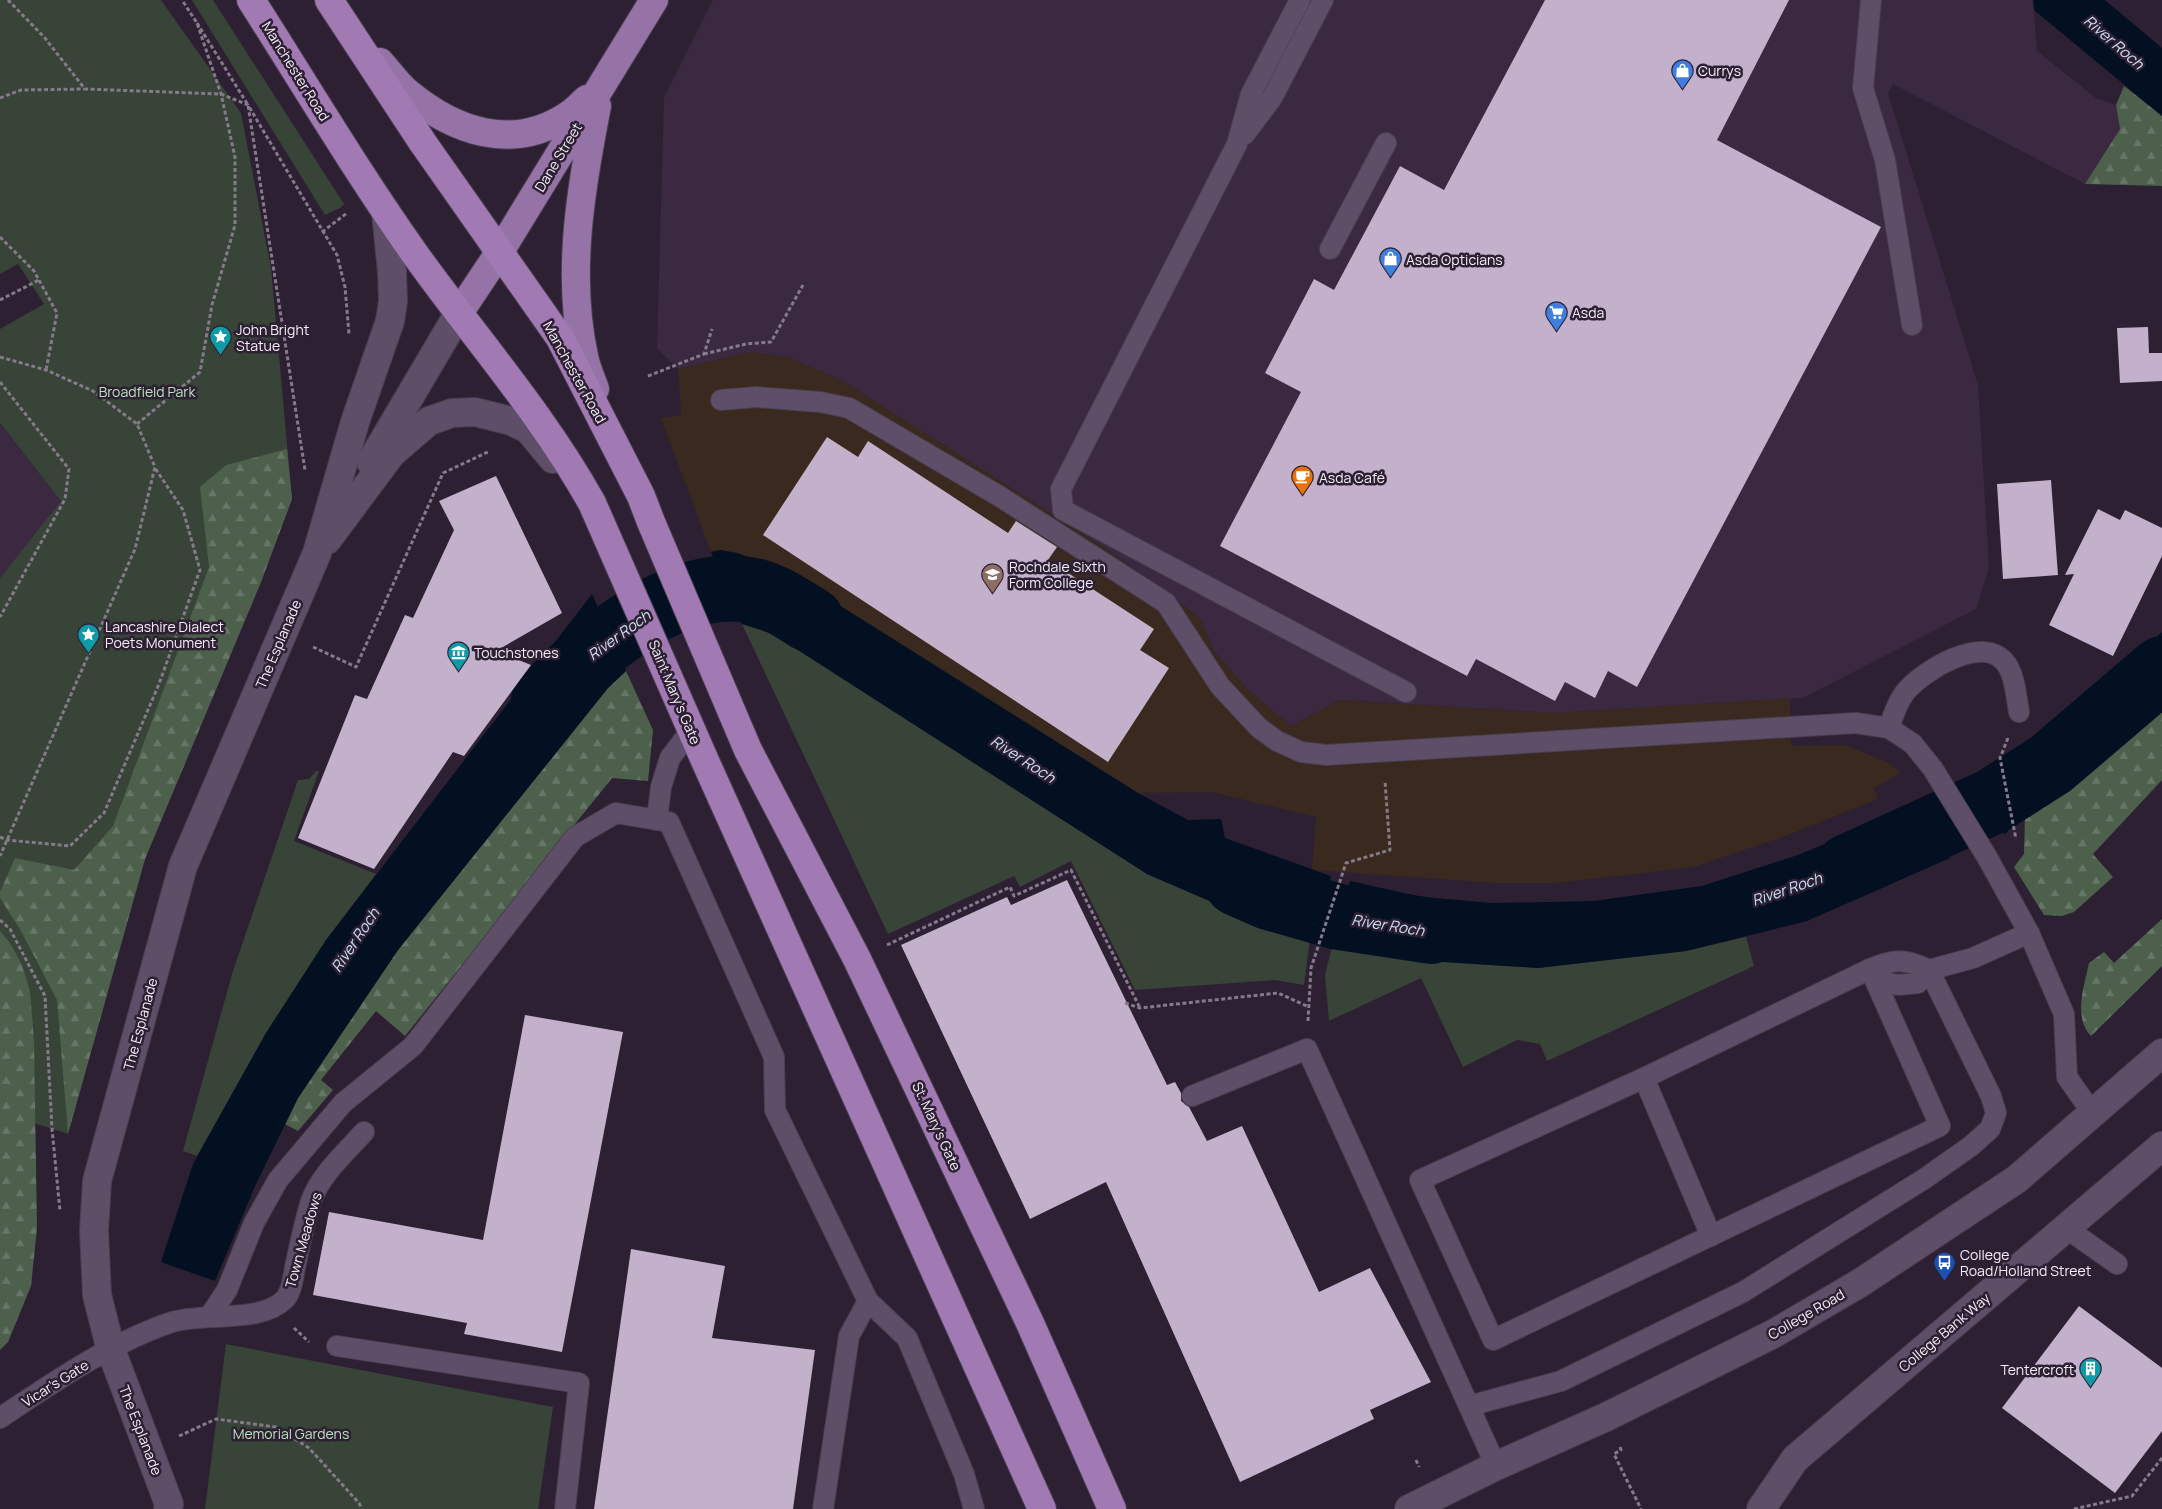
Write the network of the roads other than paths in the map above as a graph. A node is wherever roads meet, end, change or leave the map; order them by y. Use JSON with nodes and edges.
{"nodes":[{"id":1,"x":251,"y":0,"type":"edge"},
{"id":2,"x":654,"y":0,"type":"edge"},
{"id":3,"x":1300,"y":0,"type":"edge"},
{"id":4,"x":1323,"y":0,"type":"edge"},
{"id":5,"x":1872,"y":0,"type":"edge"},
{"id":6,"x":336,"y":10,"type":"edge"},
{"id":7,"x":601,"y":87,"type":"junction"},
{"id":8,"x":1386,"y":143,"type":"dead end"},
{"id":9,"x":1237,"y":144,"type":"junction"},
{"id":10,"x":386,"y":212,"type":"junction"},
{"id":11,"x":1330,"y":249,"type":"dead end"},
{"id":12,"x":500,"y":253,"type":"junction"},
{"id":13,"x":459,"y":314,"type":"junction"},
{"id":14,"x":1912,"y":325,"type":"dead end"},
{"id":15,"x":721,"y":400,"type":"dead end"},
{"id":16,"x":616,"y":448,"type":"junction"},
{"id":17,"x":592,"y":503,"type":"junction"},
{"id":18,"x":609,"y":539,"type":"joint"},
{"id":19,"x":317,"y":553,"type":"junction"},
{"id":20,"x":1406,"y":692,"type":"dead end"},
{"id":21,"x":2019,"y":712,"type":"dead end"},
{"id":22,"x":1889,"y":728,"type":"junction"},
{"id":23,"x":692,"y":729,"type":"junction"},
{"id":24,"x":748,"y":750,"type":"joint"},
{"id":25,"x":657,"y":820,"type":"junction"},
{"id":26,"x":2029,"y":933,"type":"junction"},
{"id":27,"x":1870,"y":969,"type":"junction"},
{"id":28,"x":1929,"y":970,"type":"junction"},
{"id":29,"x":2162,"y":1053,"type":"edge"},
{"id":30,"x":1644,"y":1078,"type":"junction"},
{"id":31,"x":1192,"y":1096,"type":"dead end"},
{"id":32,"x":2093,"y":1114,"type":"junction"},
{"id":33,"x":364,"y":1132,"type":"dead end"},
{"id":34,"x":2160,"y":1151,"type":"edge"},
{"id":35,"x":2066,"y":1228,"type":"junction"},
{"id":36,"x":1711,"y":1236,"type":"junction"},
{"id":37,"x":2117,"y":1264,"type":"dead end"},
{"id":38,"x":868,"y":1301,"type":"junction"},
{"id":39,"x":209,"y":1317,"type":"junction"},
{"id":40,"x":337,"y":1346,"type":"road end"},
{"id":41,"x":110,"y":1350,"type":"junction"},
{"id":42,"x":1469,"y":1406,"type":"junction"},
{"id":43,"x":0,"y":1418,"type":"edge"},
{"id":44,"x":1496,"y":1466,"type":"junction"},
{"id":45,"x":168,"y":1509,"type":"edge"},
{"id":46,"x":565,"y":1509,"type":"edge"},
{"id":47,"x":823,"y":1509,"type":"edge"},
{"id":48,"x":974,"y":1509,"type":"edge"},
{"id":49,"x":1042,"y":1509,"type":"edge"},
{"id":50,"x":1112,"y":1509,"type":"edge"},
{"id":51,"x":1409,"y":1509,"type":"edge"},
{"id":52,"x":1761,"y":1509,"type":"edge"}],
"edges":[{"from":1,"to":10,"type":"highway","name":"Manchester Road"},
{"from":2,"to":7,"type":"main road","name":"Dane Street"},
{"from":3,"to":9,"type":"lane"},
{"from":4,"to":9,"type":"lane"},
{"from":5,"to":14,"type":"lane"},
{"from":6,"to":7,"type":"main road"},
{"from":6,"to":12,"type":"highway","name":"Manchester Road"},
{"from":7,"to":12,"type":"main road","name":"Dane Street"},
{"from":7,"to":16,"type":"main road"},
{"from":8,"to":11,"type":"lane"},
{"from":9,"to":20,"type":"lane"},
{"from":10,"to":13,"type":"highway","name":"Manchester Road"},
{"from":10,"to":19,"type":"street","name":"The Esplanade"},
{"from":12,"to":13,"type":"main road","name":"Dane Street"},
{"from":12,"to":16,"type":"highway","name":"Manchester Road"},
{"from":13,"to":17,"type":"highway","name":"Manchester Road"},
{"from":13,"to":19,"type":"street","name":"The Esplanade"},
{"from":15,"to":22,"type":"lane"},
{"from":16,"to":24,"type":"highway","name":"Manchester Road"},
{"from":17,"to":18,"type":"highway","name":"Manchester Road"},
{"from":17,"to":19,"type":"street","name":"The Esplanade"},
{"from":18,"to":23,"type":"highway","name":"Saint Mary's Gate"},
{"from":19,"to":41,"type":"street","name":"The Esplanade"},
{"from":21,"to":22,"type":"lane"},
{"from":22,"to":26,"type":"lane"},
{"from":23,"to":25,"type":"lane"},
{"from":23,"to":49,"type":"highway","name":"Saint Mary's Gate"},
{"from":24,"to":50,"type":"highway","name":"St. Mary's Gate"},
{"from":25,"to":38,"type":"lane"},
{"from":25,"to":39,"type":"lane"},
{"from":26,"to":28,"type":"lane"},
{"from":26,"to":32,"type":"lane"},
{"from":27,"to":28,"type":"lane"},
{"from":27,"to":30,"type":"lane"},
{"from":27,"to":36,"type":"lane"},
{"from":28,"to":42,"type":"lane"},
{"from":29,"to":32,"type":"street","name":"College Road"},
{"from":30,"to":36,"type":"lane"},
{"from":30,"to":36,"type":"lane"},
{"from":31,"to":42,"type":"lane"},
{"from":32,"to":44,"type":"street","name":"College Road"},
{"from":33,"to":39,"type":"lane","name":"Town Meadows"},
{"from":34,"to":35,"type":"street","name":"College Bank Way"},
{"from":35,"to":37,"type":"lane"},
{"from":35,"to":52,"type":"street","name":"College Bank Way"},
{"from":38,"to":47,"type":"lane"},
{"from":38,"to":48,"type":"lane"},
{"from":39,"to":41,"type":"lane"},
{"from":40,"to":46,"type":"lane"},
{"from":41,"to":43,"type":"lane","name":"Vicar's Gate"},
{"from":41,"to":45,"type":"street","name":"The Esplanade"},
{"from":42,"to":44,"type":"lane"},
{"from":44,"to":51,"type":"street","name":"College Road"}]}
